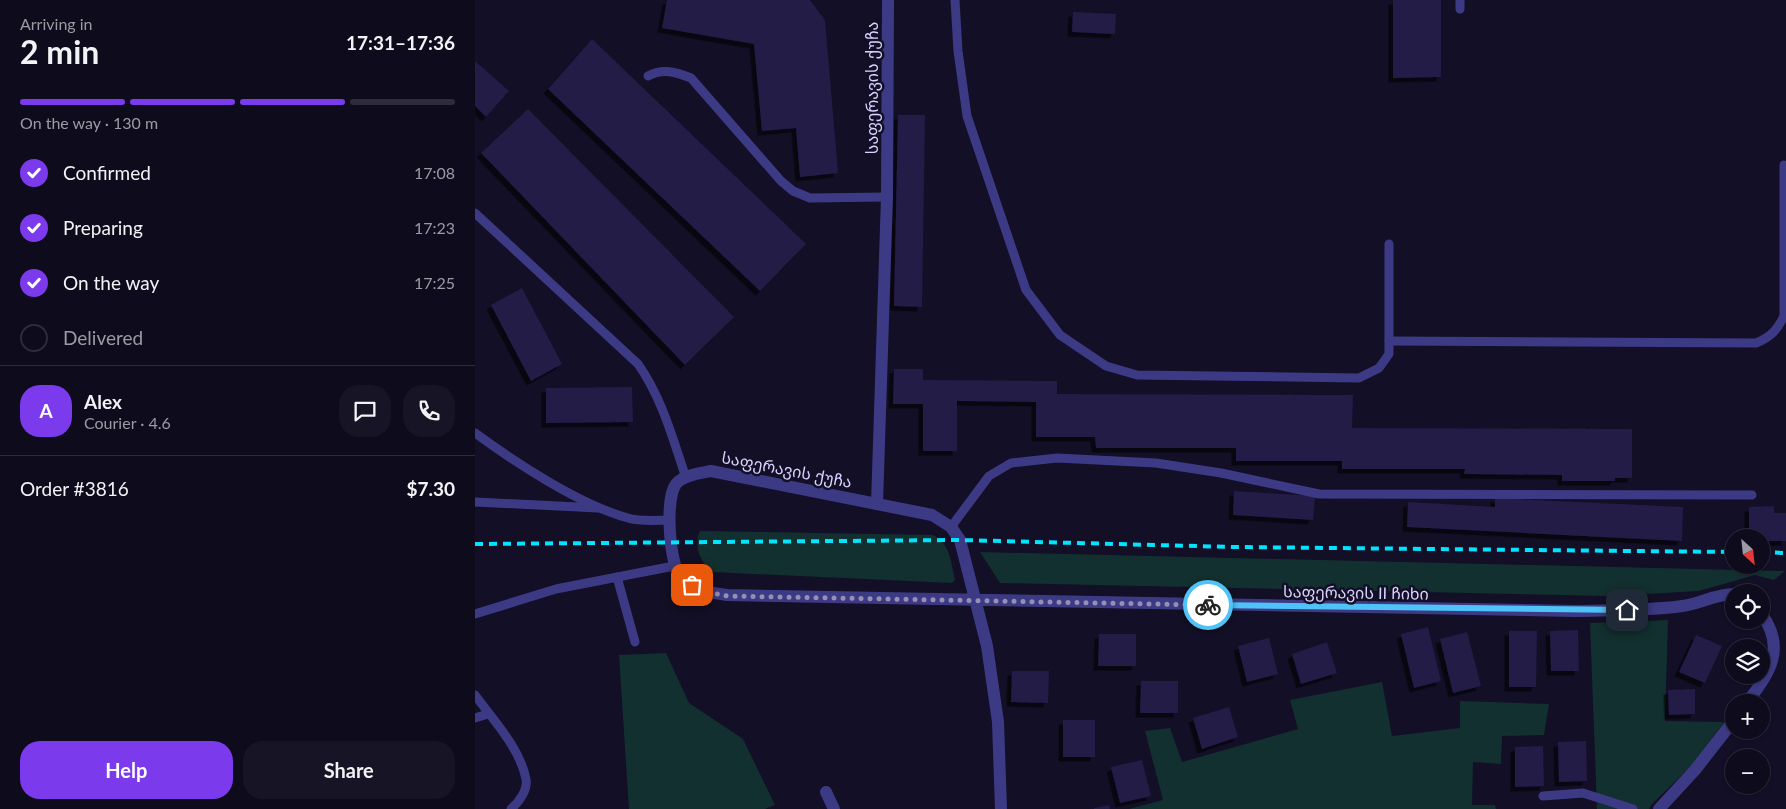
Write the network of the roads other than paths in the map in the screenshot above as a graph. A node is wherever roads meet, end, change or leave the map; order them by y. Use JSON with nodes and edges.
{"nodes":[{"id":1,"x":888,"y":0,"type":"edge"},
{"id":2,"x":955,"y":0,"type":"edge"},
{"id":3,"x":648,"y":76,"type":"dead end"},
{"id":4,"x":1784,"y":165,"type":"dead end"},
{"id":5,"x":887,"y":197,"type":"junction"},
{"id":6,"x":475,"y":213,"type":"edge"},
{"id":7,"x":1389,"y":244,"type":"dead end"},
{"id":8,"x":1785,"y":288,"type":"edge"},
{"id":9,"x":1389,"y":341,"type":"junction"},
{"id":10,"x":475,"y":433,"type":"edge"},
{"id":11,"x":686,"y":478,"type":"junction"},
{"id":12,"x":1752,"y":494,"type":"dead end"},
{"id":13,"x":475,"y":502,"type":"edge"},
{"id":14,"x":877,"y":504,"type":"junction"},
{"id":15,"x":600,"y":508,"type":"junction"},
{"id":16,"x":670,"y":520,"type":"junction"},
{"id":17,"x":951,"y":527,"type":"junction"},
{"id":18,"x":674,"y":566,"type":"junction"},
{"id":19,"x":617,"y":577,"type":"junction"},
{"id":20,"x":1725,"y":594,"type":"edge"},
{"id":21,"x":976,"y":602,"type":"junction"},
{"id":22,"x":475,"y":614,"type":"edge"},
{"id":23,"x":1770,"y":629,"type":"edge"},
{"id":24,"x":635,"y":642,"type":"dead end"},
{"id":25,"x":1753,"y":694,"type":"edge"},
{"id":26,"x":475,"y":695,"type":"edge"},
{"id":27,"x":488,"y":714,"type":"junction"},
{"id":28,"x":475,"y":718,"type":"edge"},
{"id":29,"x":1725,"y":732,"type":"edge"},
{"id":30,"x":826,"y":792,"type":"dead end"},
{"id":31,"x":1543,"y":796,"type":"dead end"},
{"id":32,"x":511,"y":809,"type":"edge"},
{"id":33,"x":834,"y":809,"type":"edge"},
{"id":34,"x":1001,"y":809,"type":"edge"},
{"id":35,"x":1633,"y":809,"type":"edge"},
{"id":36,"x":1659,"y":809,"type":"edge"}],
"edges":[{"from":1,"to":5,"type":"street","name":"საფერავის ქუჩა"},
{"from":2,"to":9,"type":"lane"},
{"from":3,"to":5,"type":"lane"},
{"from":4,"to":8,"type":"lane"},
{"from":5,"to":14,"type":"street","name":"საფერავის ქუჩა"},
{"from":6,"to":11,"type":"lane"},
{"from":7,"to":9,"type":"lane"},
{"from":8,"to":9,"type":"lane"},
{"from":10,"to":15,"type":"lane"},
{"from":11,"to":14,"type":"street","name":"საფერავის ქუჩა"},
{"from":11,"to":16,"type":"street"},
{"from":12,"to":17,"type":"lane"},
{"from":13,"to":15,"type":"lane"},
{"from":14,"to":17,"type":"street"},
{"from":15,"to":16,"type":"lane"},
{"from":16,"to":18,"type":"street"},
{"from":17,"to":21,"type":"street"},
{"from":18,"to":19,"type":"lane"},
{"from":18,"to":21,"type":"street"},
{"from":19,"to":22,"type":"lane"},
{"from":19,"to":24,"type":"lane"},
{"from":20,"to":21,"type":"street","name":"საფერავის II ჩიხი"},
{"from":21,"to":34,"type":"street"},
{"from":23,"to":25,"type":"street"},
{"from":26,"to":27,"type":"lane"},
{"from":27,"to":28,"type":"lane"},
{"from":27,"to":32,"type":"lane"},
{"from":29,"to":36,"type":"street"},
{"from":30,"to":33,"type":"street"},
{"from":31,"to":35,"type":"lane"}]}
